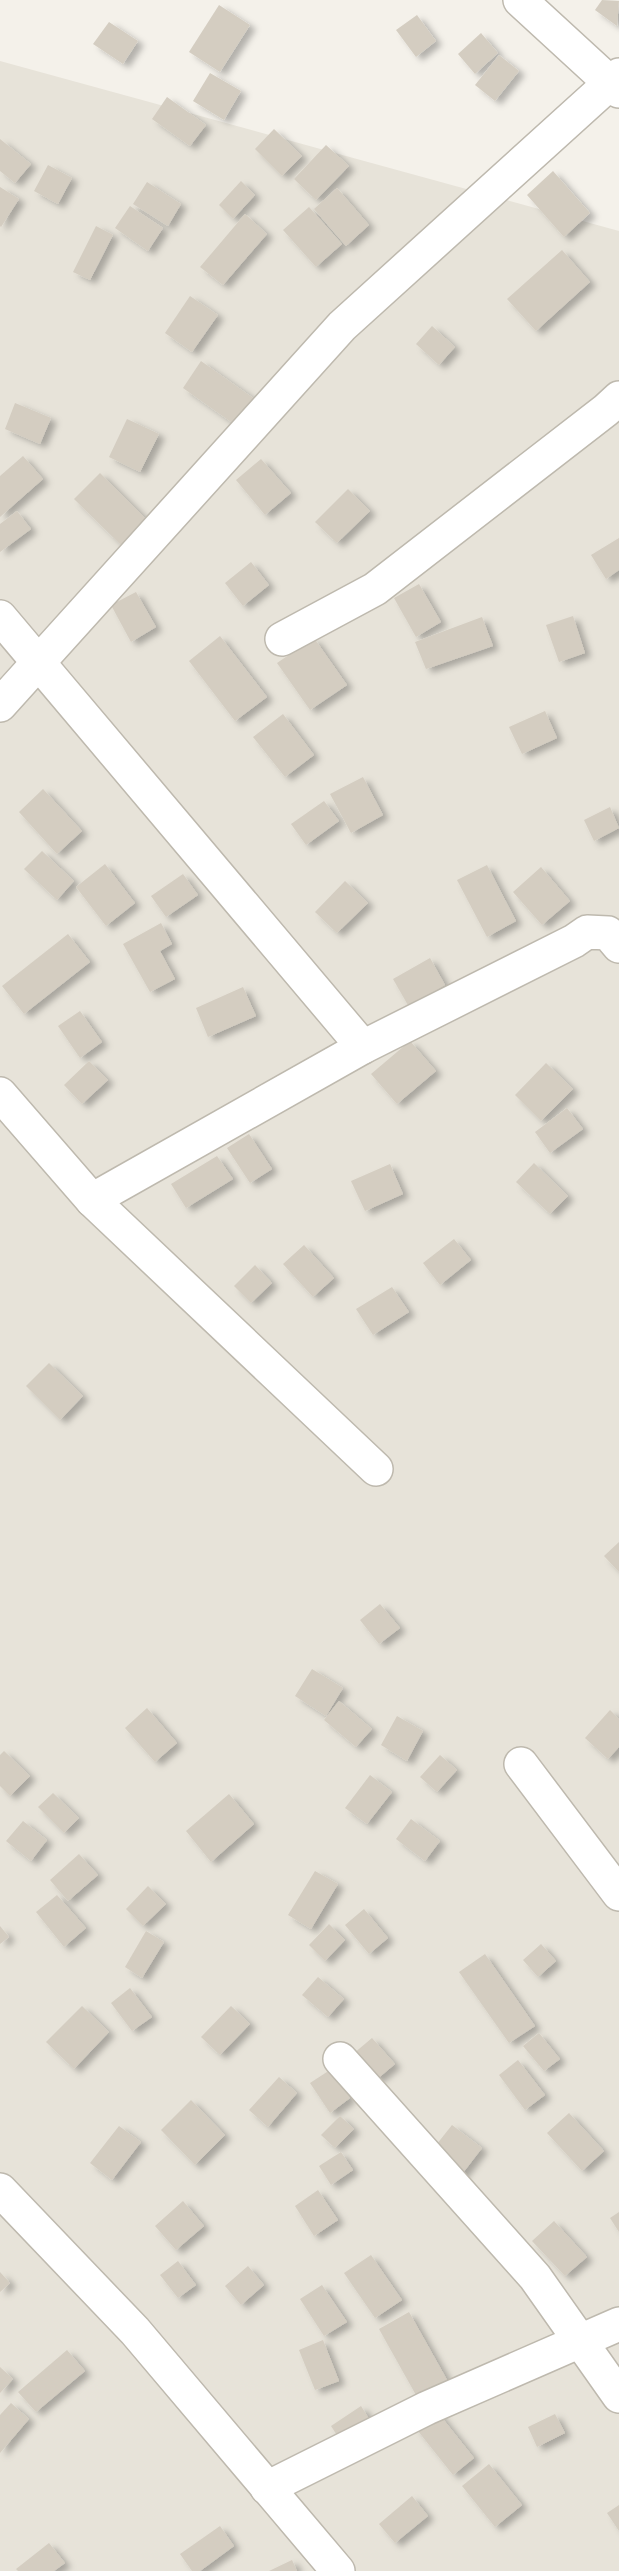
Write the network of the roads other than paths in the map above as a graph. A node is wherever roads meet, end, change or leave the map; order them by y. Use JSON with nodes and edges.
{"nodes":[{"id":1,"x":520,"y":0,"type":"edge"},
{"id":2,"x":616,"y":83,"type":"edge"},
{"id":3,"x":619,"y":398,"type":"edge"},
{"id":4,"x":0,"y":617,"type":"edge"},
{"id":5,"x":282,"y":639,"type":"dead end"},
{"id":6,"x":39,"y":663,"type":"junction"},
{"id":7,"x":0,"y":705,"type":"edge"},
{"id":8,"x":619,"y":946,"type":"edge"},
{"id":9,"x":363,"y":1047,"type":"junction"},
{"id":10,"x":0,"y":1094,"type":"edge"},
{"id":11,"x":92,"y":1200,"type":"junction"},
{"id":12,"x":376,"y":1469,"type":"dead end"},
{"id":13,"x":521,"y":1764,"type":"dead end"},
{"id":14,"x":619,"y":1894,"type":"edge"},
{"id":15,"x":340,"y":2059,"type":"dead end"},
{"id":16,"x":0,"y":2190,"type":"edge"},
{"id":17,"x":619,"y":2324,"type":"edge"},
{"id":18,"x":583,"y":2342,"type":"junction"},
{"id":19,"x":619,"y":2396,"type":"edge"},
{"id":20,"x":267,"y":2488,"type":"junction"},
{"id":21,"x":338,"y":2571,"type":"edge"}],
"edges":[{"from":1,"to":2,"type":"street"},
{"from":2,"to":6,"type":"street"},
{"from":3,"to":5,"type":"street"},
{"from":4,"to":6,"type":"street"},
{"from":6,"to":7,"type":"street"},
{"from":6,"to":9,"type":"street"},
{"from":8,"to":9,"type":"street"},
{"from":9,"to":11,"type":"street"},
{"from":10,"to":11,"type":"street"},
{"from":11,"to":12,"type":"street"},
{"from":13,"to":14,"type":"street"},
{"from":15,"to":18,"type":"street"},
{"from":16,"to":20,"type":"street"},
{"from":17,"to":18,"type":"street"},
{"from":18,"to":19,"type":"street"},
{"from":18,"to":20,"type":"street"},
{"from":20,"to":21,"type":"street"}]}
